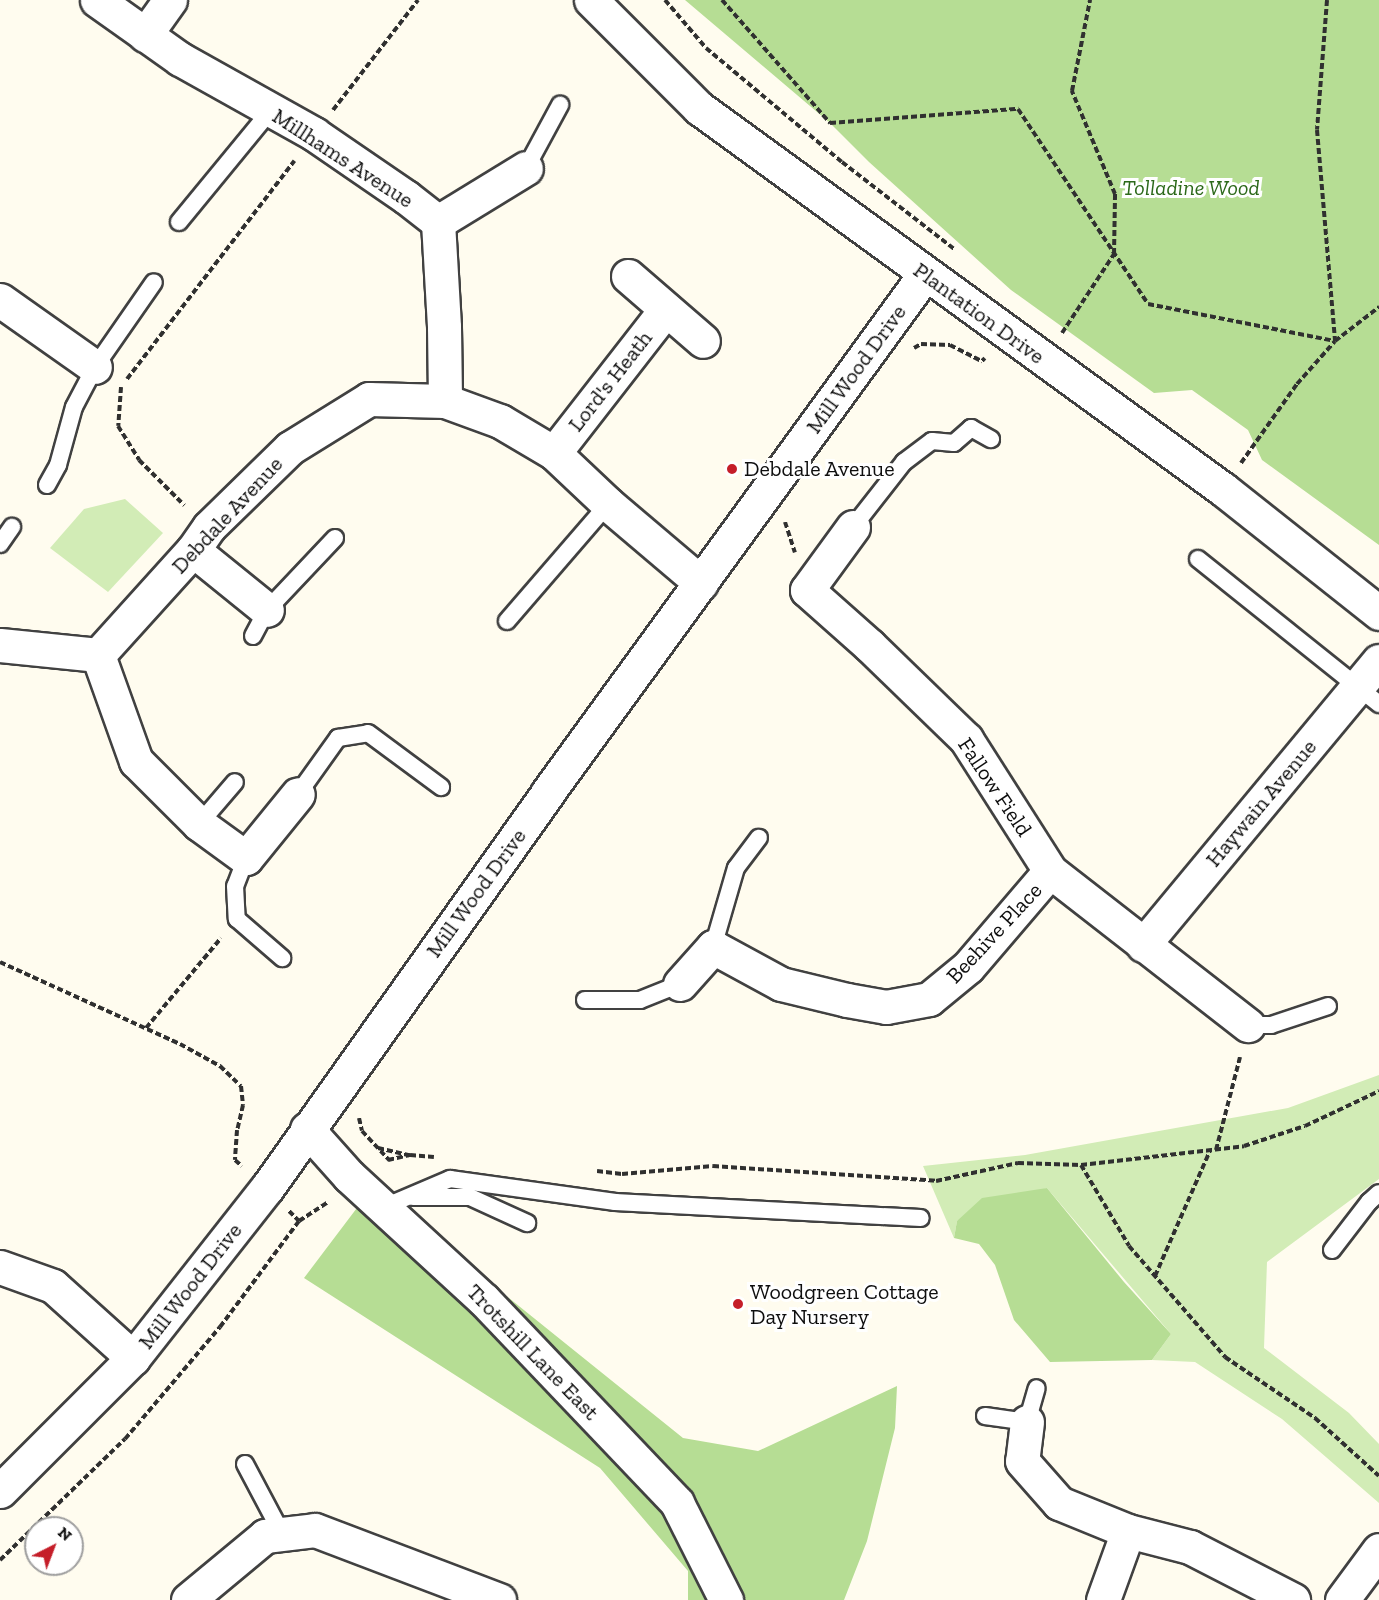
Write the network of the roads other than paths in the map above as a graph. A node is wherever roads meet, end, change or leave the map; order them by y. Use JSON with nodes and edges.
{"nodes":[{"id":1,"x":97,"y":0,"type":"edge"},
{"id":2,"x":170,"y":0,"type":"edge"},
{"id":3,"x":591,"y":0,"type":"edge"},
{"id":4,"x":145,"y":35,"type":"junction"},
{"id":5,"x":560,"y":105,"type":"dead end"},
{"id":6,"x":271,"y":110,"type":"junction"},
{"id":7,"x":526,"y":168,"type":"joint"},
{"id":8,"x":179,"y":222,"type":"dead end"},
{"id":9,"x":438,"y":222,"type":"junction"},
{"id":10,"x":925,"y":274,"type":"junction"},
{"id":11,"x":628,"y":276,"type":"dead end"},
{"id":12,"x":154,"y":282,"type":"dead end"},
{"id":13,"x":0,"y":300,"type":"edge"},
{"id":14,"x":666,"y":309,"type":"junction"},
{"id":15,"x":703,"y":341,"type":"dead end"},
{"id":16,"x":95,"y":368,"type":"junction"},
{"id":17,"x":445,"y":400,"type":"junction"},
{"id":18,"x":991,"y":439,"type":"dead end"},
{"id":19,"x":554,"y":453,"type":"junction"},
{"id":20,"x":47,"y":485,"type":"dead end"},
{"id":21,"x":608,"y":504,"type":"junction"},
{"id":22,"x":12,"y":527,"type":"dead end"},
{"id":23,"x":853,"y":527,"type":"joint"},
{"id":24,"x":335,"y":538,"type":"dead end"},
{"id":25,"x":201,"y":539,"type":"junction"},
{"id":26,"x":0,"y":544,"type":"edge"},
{"id":27,"x":1198,"y":559,"type":"dead end"},
{"id":28,"x":701,"y":583,"type":"junction"},
{"id":29,"x":1379,"y":613,"type":"edge"},
{"id":30,"x":507,"y":621,"type":"dead end"},
{"id":31,"x":260,"y":623,"type":"joint"},
{"id":32,"x":0,"y":645,"type":"edge"},
{"id":33,"x":98,"y":655,"type":"junction"},
{"id":34,"x":1379,"y":661,"type":"edge"},
{"id":35,"x":1368,"y":695,"type":"edge"},
{"id":36,"x":235,"y":782,"type":"dead end"},
{"id":37,"x":441,"y":786,"type":"dead end"},
{"id":38,"x":298,"y":794,"type":"joint"},
{"id":39,"x":199,"y":824,"type":"junction"},
{"id":40,"x":759,"y":838,"type":"dead end"},
{"id":41,"x":246,"y":858,"type":"junction"},
{"id":42,"x":1050,"y":871,"type":"junction"},
{"id":43,"x":1143,"y":945,"type":"junction"},
{"id":44,"x":713,"y":947,"type":"junction"},
{"id":45,"x":282,"y":958,"type":"dead end"},
{"id":46,"x":680,"y":984,"type":"joint"},
{"id":47,"x":585,"y":1000,"type":"dead end"},
{"id":48,"x":1328,"y":1006,"type":"dead end"},
{"id":49,"x":1248,"y":1025,"type":"joint"},
{"id":50,"x":307,"y":1129,"type":"junction"},
{"id":51,"x":1379,"y":1193,"type":"edge"},
{"id":52,"x":394,"y":1202,"type":"junction"},
{"id":53,"x":921,"y":1218,"type":"dead end"},
{"id":54,"x":527,"y":1223,"type":"dead end"},
{"id":55,"x":1332,"y":1250,"type":"dead end"},
{"id":56,"x":0,"y":1268,"type":"edge"},
{"id":57,"x":133,"y":1358,"type":"junction"},
{"id":58,"x":1037,"y":1388,"type":"dead end"},
{"id":59,"x":985,"y":1416,"type":"dead end"},
{"id":60,"x":1027,"y":1422,"type":"junction"},
{"id":61,"x":245,"y":1464,"type":"dead end"},
{"id":62,"x":0,"y":1491,"type":"edge"},
{"id":63,"x":1128,"y":1531,"type":"junction"},
{"id":64,"x":282,"y":1534,"type":"junction"},
{"id":65,"x":1379,"y":1550,"type":"edge"},
{"id":66,"x":188,"y":1600,"type":"edge"},
{"id":67,"x":499,"y":1600,"type":"edge"},
{"id":68,"x":726,"y":1600,"type":"edge"},
{"id":69,"x":1103,"y":1600,"type":"edge"},
{"id":70,"x":1293,"y":1600,"type":"edge"},
{"id":71,"x":1342,"y":1600,"type":"edge"}],
"edges":[{"from":1,"to":4,"type":"street","name":"Millhams Avenue"},
{"from":2,"to":4,"type":"street"},
{"from":3,"to":10,"type":"street","name":"Plantation Drive"},
{"from":4,"to":6,"type":"street","name":"Millhams Avenue"},
{"from":5,"to":7,"type":"lane"},
{"from":6,"to":8,"type":"lane"},
{"from":6,"to":9,"type":"street","name":"Millhams Avenue"},
{"from":7,"to":9,"type":"street"},
{"from":9,"to":17,"type":"street","name":"Millhams Avenue"},
{"from":10,"to":28,"type":"street","name":"Mill Wood Drive"},
{"from":10,"to":29,"type":"street","name":"Plantation Drive"},
{"from":11,"to":14,"type":"street","name":"Lord's Heath"},
{"from":12,"to":16,"type":"lane"},
{"from":13,"to":16,"type":"street"},
{"from":14,"to":15,"type":"street","name":"Lord's Heath"},
{"from":14,"to":19,"type":"street","name":"Lord's Heath"},
{"from":16,"to":20,"type":"lane"},
{"from":17,"to":19,"type":"street","name":"Debdale Avenue"},
{"from":17,"to":25,"type":"street","name":"Debdale Avenue"},
{"from":18,"to":23,"type":"lane"},
{"from":19,"to":21,"type":"street","name":"Debdale Avenue"},
{"from":21,"to":28,"type":"street","name":"Debdale Avenue"},
{"from":21,"to":30,"type":"lane"},
{"from":22,"to":26,"type":"lane"},
{"from":23,"to":42,"type":"street","name":"Fallow Field"},
{"from":24,"to":31,"type":"lane"},
{"from":25,"to":31,"type":"street"},
{"from":25,"to":33,"type":"street","name":"Debdale Avenue"},
{"from":27,"to":35,"type":"lane"},
{"from":28,"to":50,"type":"street","name":"Mill Wood Drive"},
{"from":32,"to":33,"type":"street"},
{"from":33,"to":39,"type":"street"},
{"from":34,"to":35,"type":"street","name":"Haywain Avenue"},
{"from":35,"to":43,"type":"street","name":"Haywain Avenue"},
{"from":36,"to":39,"type":"lane"},
{"from":37,"to":38,"type":"lane"},
{"from":38,"to":41,"type":"street"},
{"from":39,"to":41,"type":"street"},
{"from":40,"to":44,"type":"lane"},
{"from":41,"to":45,"type":"lane"},
{"from":42,"to":43,"type":"street","name":"Fallow Field"},
{"from":42,"to":44,"type":"street","name":"Beehive Place"},
{"from":43,"to":49,"type":"street","name":"Fallow Field"},
{"from":44,"to":46,"type":"street"},
{"from":46,"to":47,"type":"lane"},
{"from":48,"to":49,"type":"lane"},
{"from":50,"to":52,"type":"street","name":"Trotshill Lane East"},
{"from":50,"to":57,"type":"street","name":"Mill Wood Drive"},
{"from":51,"to":55,"type":"lane"},
{"from":52,"to":53,"type":"lane"},
{"from":52,"to":54,"type":"lane"},
{"from":52,"to":68,"type":"street","name":"Trotshill Lane East"},
{"from":56,"to":57,"type":"street"},
{"from":57,"to":62,"type":"street","name":"Mill Wood Drive"},
{"from":58,"to":60,"type":"lane"},
{"from":59,"to":60,"type":"lane"},
{"from":60,"to":63,"type":"street"},
{"from":61,"to":64,"type":"lane"},
{"from":63,"to":69,"type":"street"},
{"from":63,"to":70,"type":"street"},
{"from":64,"to":66,"type":"street"},
{"from":64,"to":67,"type":"street"},
{"from":65,"to":71,"type":"street"}]}
